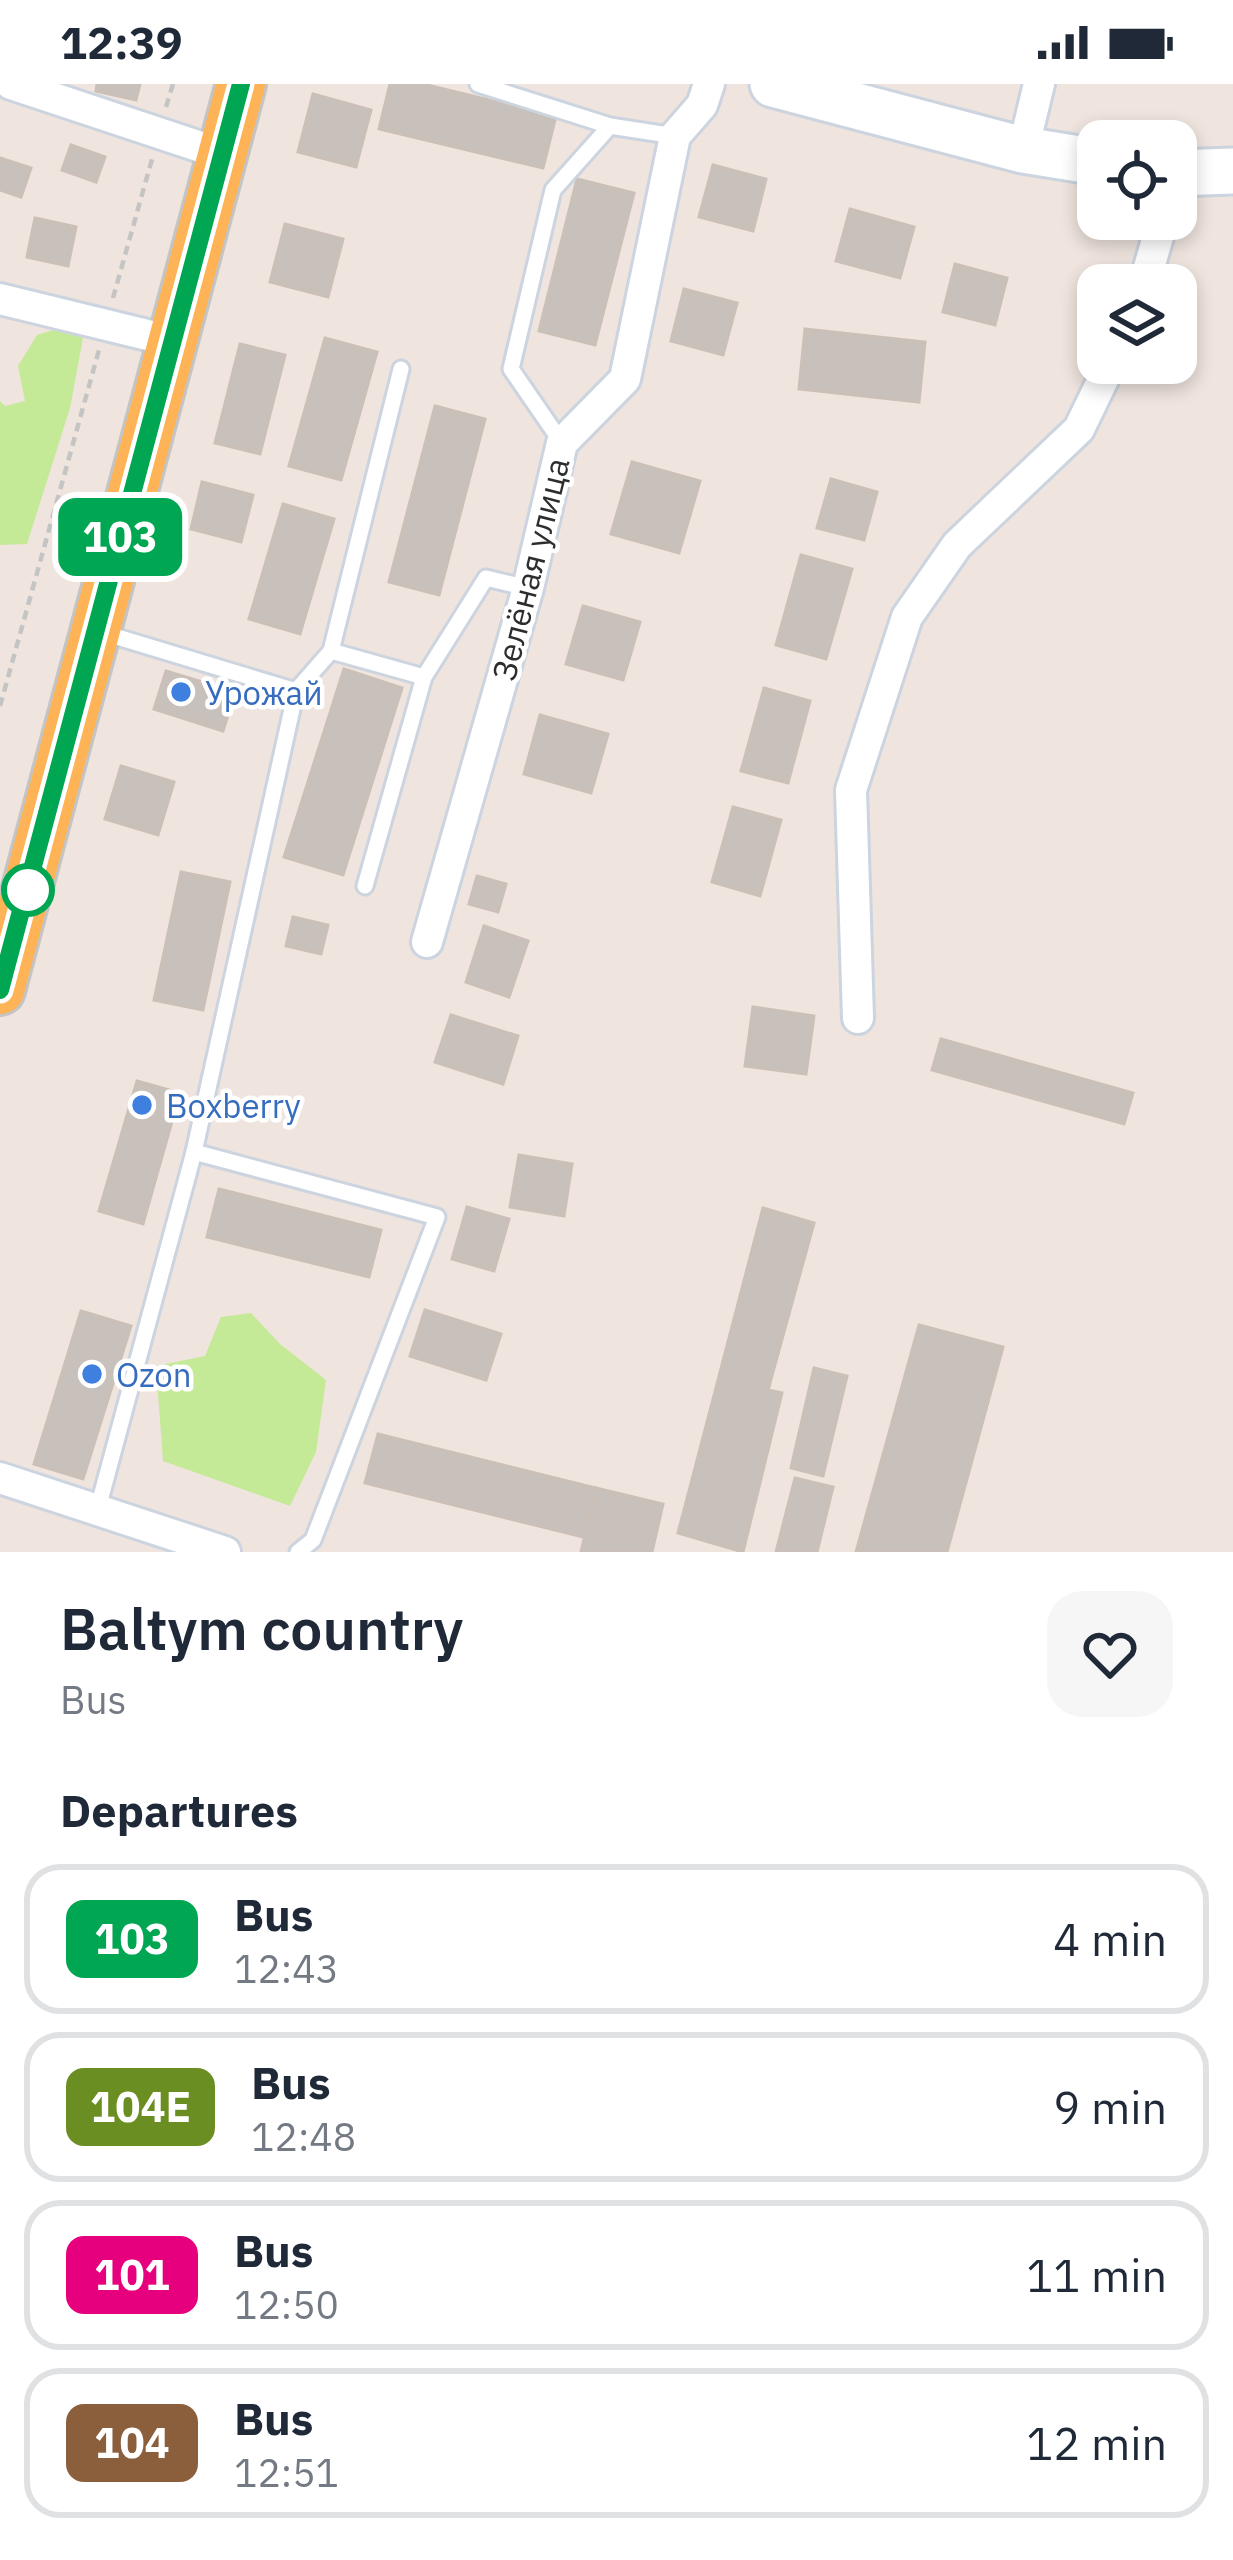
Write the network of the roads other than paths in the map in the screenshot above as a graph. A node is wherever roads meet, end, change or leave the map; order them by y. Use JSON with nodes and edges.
{"nodes":[{"id":1,"x":10,"y":84,"type":"edge"},
{"id":2,"x":241,"y":84,"type":"edge"},
{"id":3,"x":478,"y":84,"type":"edge"},
{"id":4,"x":709,"y":84,"type":"edge"},
{"id":5,"x":773,"y":84,"type":"edge"},
{"id":6,"x":1039,"y":84,"type":"edge"},
{"id":7,"x":610,"y":126,"type":"junction"},
{"id":8,"x":675,"y":136,"type":"junction"},
{"id":9,"x":1023,"y":151,"type":"junction"},
{"id":10,"x":222,"y":154,"type":"junction"},
{"id":11,"x":1077,"y":159,"type":"edge"},
{"id":12,"x":1233,"y":171,"type":"edge"},
{"id":13,"x":1197,"y":172,"type":"edge"},
{"id":14,"x":0,"y":299,"type":"edge"},
{"id":15,"x":172,"y":340,"type":"junction"},
{"id":16,"x":401,"y":369,"type":"dead end"},
{"id":17,"x":1101,"y":384,"type":"edge"},
{"id":18,"x":562,"y":443,"type":"junction"},
{"id":19,"x":529,"y":588,"type":"junction"},
{"id":20,"x":95,"y":631,"type":"junction"},
{"id":21,"x":331,"y":651,"type":"junction"},
{"id":22,"x":424,"y":677,"type":"junction"},
{"id":23,"x":296,"y":692,"type":"junction"},
{"id":24,"x":365,"y":886,"type":"dead end"},
{"id":25,"x":427,"y":941,"type":"dead end"},
{"id":26,"x":0,"y":990,"type":"edge"},
{"id":27,"x":858,"y":1018,"type":"dead end"},
{"id":28,"x":194,"y":1152,"type":"junction"},
{"id":29,"x":0,"y":1478,"type":"edge"},
{"id":30,"x":98,"y":1508,"type":"junction"},
{"id":31,"x":225,"y":1552,"type":"edge"},
{"id":32,"x":298,"y":1552,"type":"edge"}],
"edges":[{"from":1,"to":10,"type":"street"},
{"from":2,"to":10,"type":"main road"},
{"from":3,"to":7,"type":"lane"},
{"from":4,"to":8,"type":"street","name":"Зелёная улица"},
{"from":5,"to":9,"type":"main road"},
{"from":6,"to":9,"type":"street"},
{"from":7,"to":8,"type":"lane"},
{"from":7,"to":18,"type":"lane"},
{"from":8,"to":18,"type":"street","name":"Зелёная улица"},
{"from":9,"to":11,"type":"main road"},
{"from":10,"to":15,"type":"main road"},
{"from":12,"to":13,"type":"main road"},
{"from":14,"to":15,"type":"street"},
{"from":15,"to":20,"type":"main road"},
{"from":16,"to":21,"type":"lane"},
{"from":17,"to":27,"type":"street"},
{"from":18,"to":19,"type":"street","name":"Зелёная улица"},
{"from":19,"to":22,"type":"lane"},
{"from":19,"to":25,"type":"street","name":"Зелёная улица"},
{"from":20,"to":23,"type":"lane"},
{"from":20,"to":26,"type":"main road"},
{"from":21,"to":22,"type":"lane"},
{"from":21,"to":23,"type":"lane"},
{"from":22,"to":24,"type":"lane"},
{"from":23,"to":28,"type":"lane"},
{"from":28,"to":30,"type":"lane"},
{"from":28,"to":32,"type":"lane"},
{"from":29,"to":30,"type":"street"},
{"from":30,"to":31,"type":"street"}]}
